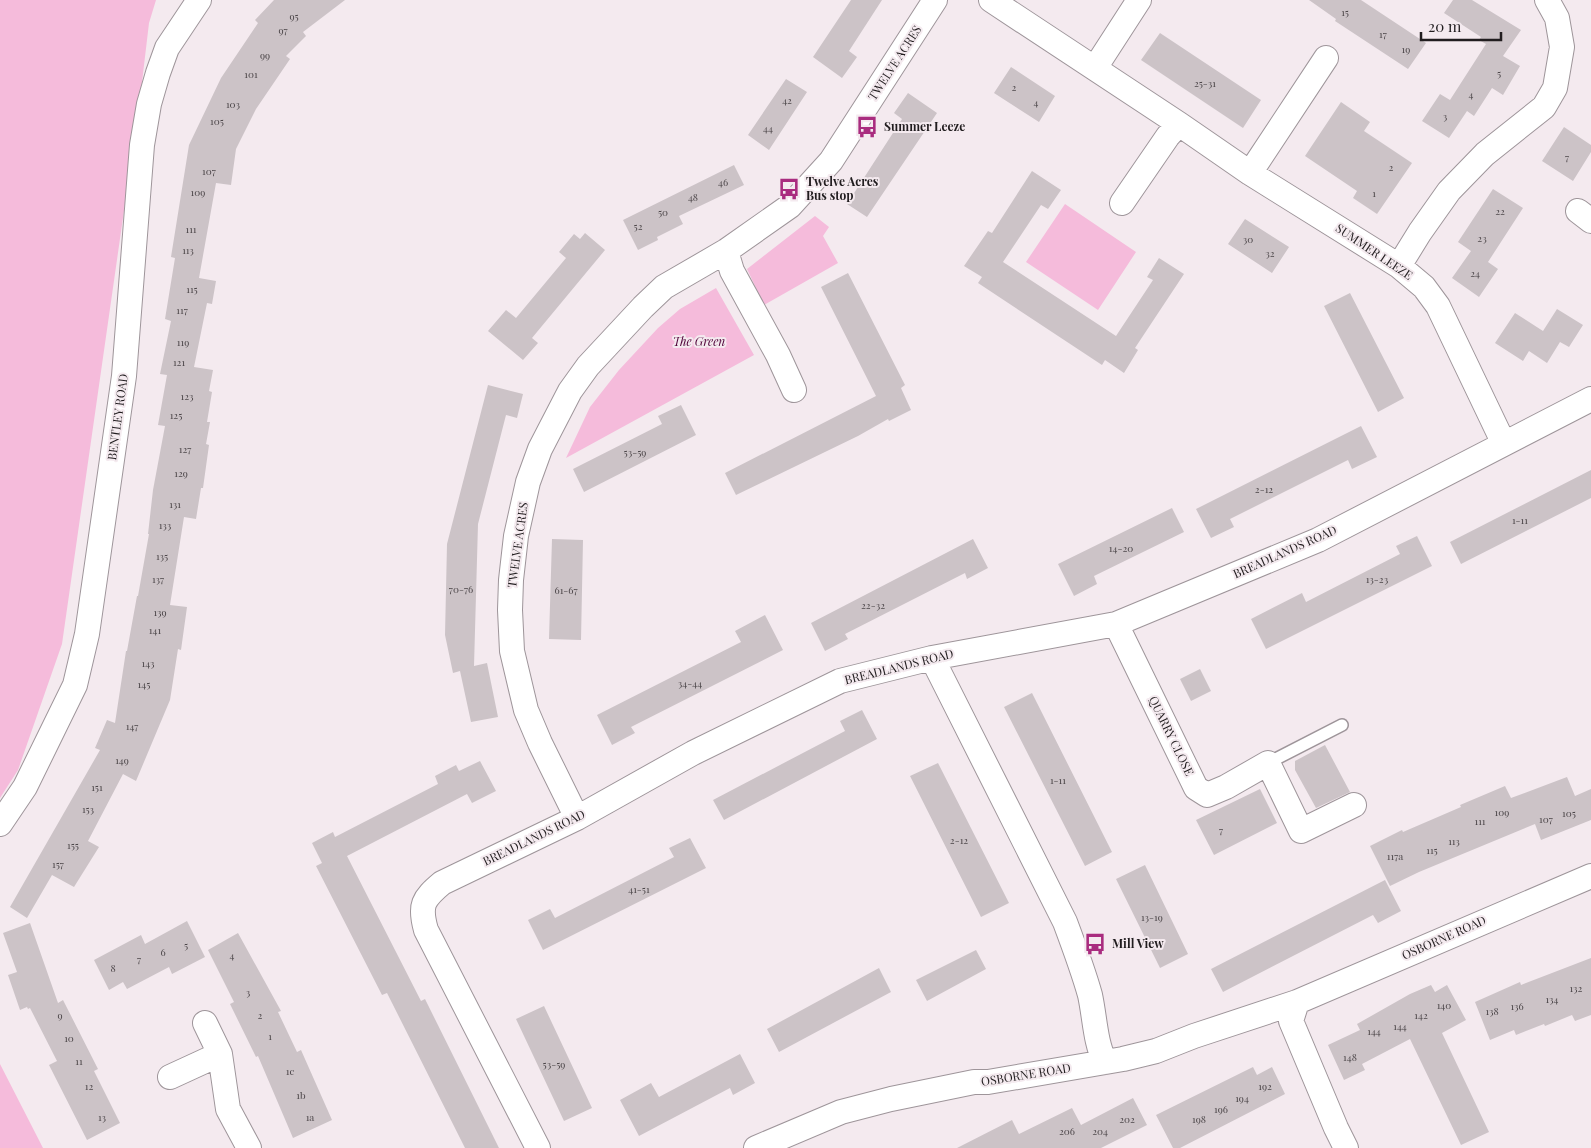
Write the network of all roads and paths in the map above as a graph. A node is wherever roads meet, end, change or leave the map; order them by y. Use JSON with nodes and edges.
{"nodes":[{"id":1,"x":198,"y":0,"type":"edge"},
{"id":2,"x":935,"y":0,"type":"edge"},
{"id":3,"x":991,"y":0,"type":"edge"},
{"id":4,"x":1139,"y":0,"type":"edge"},
{"id":5,"x":1547,"y":0,"type":"edge"},
{"id":6,"x":1326,"y":58,"type":"dead end"},
{"id":7,"x":1095,"y":68,"type":"junction"},
{"id":8,"x":1179,"y":124,"type":"junction"},
{"id":9,"x":1250,"y":173,"type":"junction"},
{"id":10,"x":1122,"y":202,"type":"dead end"},
{"id":11,"x":726,"y":251,"type":"junction"},
{"id":12,"x":1399,"y":266,"type":"junction"},
{"id":13,"x":794,"y":390,"type":"dead end"},
{"id":14,"x":1591,"y":399,"type":"edge"},
{"id":15,"x":1504,"y":444,"type":"junction"},
{"id":16,"x":1116,"y":624,"type":"junction"},
{"id":17,"x":932,"y":658,"type":"junction"},
{"id":18,"x":1342,"y":725,"type":"dead end"},
{"id":19,"x":1268,"y":763,"type":"junction"},
{"id":20,"x":1354,"y":805,"type":"dead end"},
{"id":21,"x":577,"y":818,"type":"junction"},
{"id":22,"x":0,"y":824,"type":"edge"},
{"id":23,"x":1591,"y":876,"type":"edge"},
{"id":24,"x":1297,"y":1002,"type":"junction"},
{"id":25,"x":205,"y":1023,"type":"dead end"},
{"id":26,"x":220,"y":1054,"type":"junction"},
{"id":27,"x":1105,"y":1062,"type":"junction"},
{"id":28,"x":170,"y":1077,"type":"dead end"},
{"id":29,"x":249,"y":1148,"type":"edge"},
{"id":30,"x":538,"y":1148,"type":"edge"},
{"id":31,"x":756,"y":1148,"type":"edge"},
{"id":32,"x":1346,"y":1148,"type":"edge"}],
"edges":[{"from":1,"to":22,"type":"street","name":"BENTLEY ROAD"},
{"from":2,"to":11,"type":"street","name":"TWELVE ACRES"},
{"from":3,"to":7,"type":"street","name":"SUMMER LEEZE"},
{"from":4,"to":7,"type":"street"},
{"from":5,"to":12,"type":"street"},
{"from":6,"to":9,"type":"street"},
{"from":7,"to":8,"type":"street","name":"SUMMER LEEZE"},
{"from":8,"to":9,"type":"street","name":"SUMMER LEEZE"},
{"from":8,"to":10,"type":"street"},
{"from":9,"to":12,"type":"street","name":"SUMMER LEEZE"},
{"from":11,"to":13,"type":"street"},
{"from":11,"to":21,"type":"street","name":"TWELVE ACRES"},
{"from":12,"to":15,"type":"street","name":"SUMMER LEEZE"},
{"from":14,"to":15,"type":"street","name":"BREADLANDS ROAD"},
{"from":15,"to":16,"type":"street","name":"BREADLANDS ROAD"},
{"from":16,"to":17,"type":"street","name":"BREADLANDS ROAD"},
{"from":16,"to":19,"type":"street","name":"QUARRY CLOSE"},
{"from":17,"to":21,"type":"street","name":"BREADLANDS ROAD"},
{"from":17,"to":27,"type":"street"},
{"from":18,"to":19,"type":"lane"},
{"from":19,"to":20,"type":"street"},
{"from":21,"to":30,"type":"street","name":"BREADLANDS ROAD"},
{"from":23,"to":24,"type":"street","name":"OSBORNE ROAD"},
{"from":24,"to":27,"type":"street","name":"OSBORNE ROAD"},
{"from":24,"to":32,"type":"street"},
{"from":25,"to":26,"type":"street"},
{"from":26,"to":28,"type":"street"},
{"from":26,"to":29,"type":"street"},
{"from":27,"to":31,"type":"street","name":"OSBORNE ROAD"}]}
